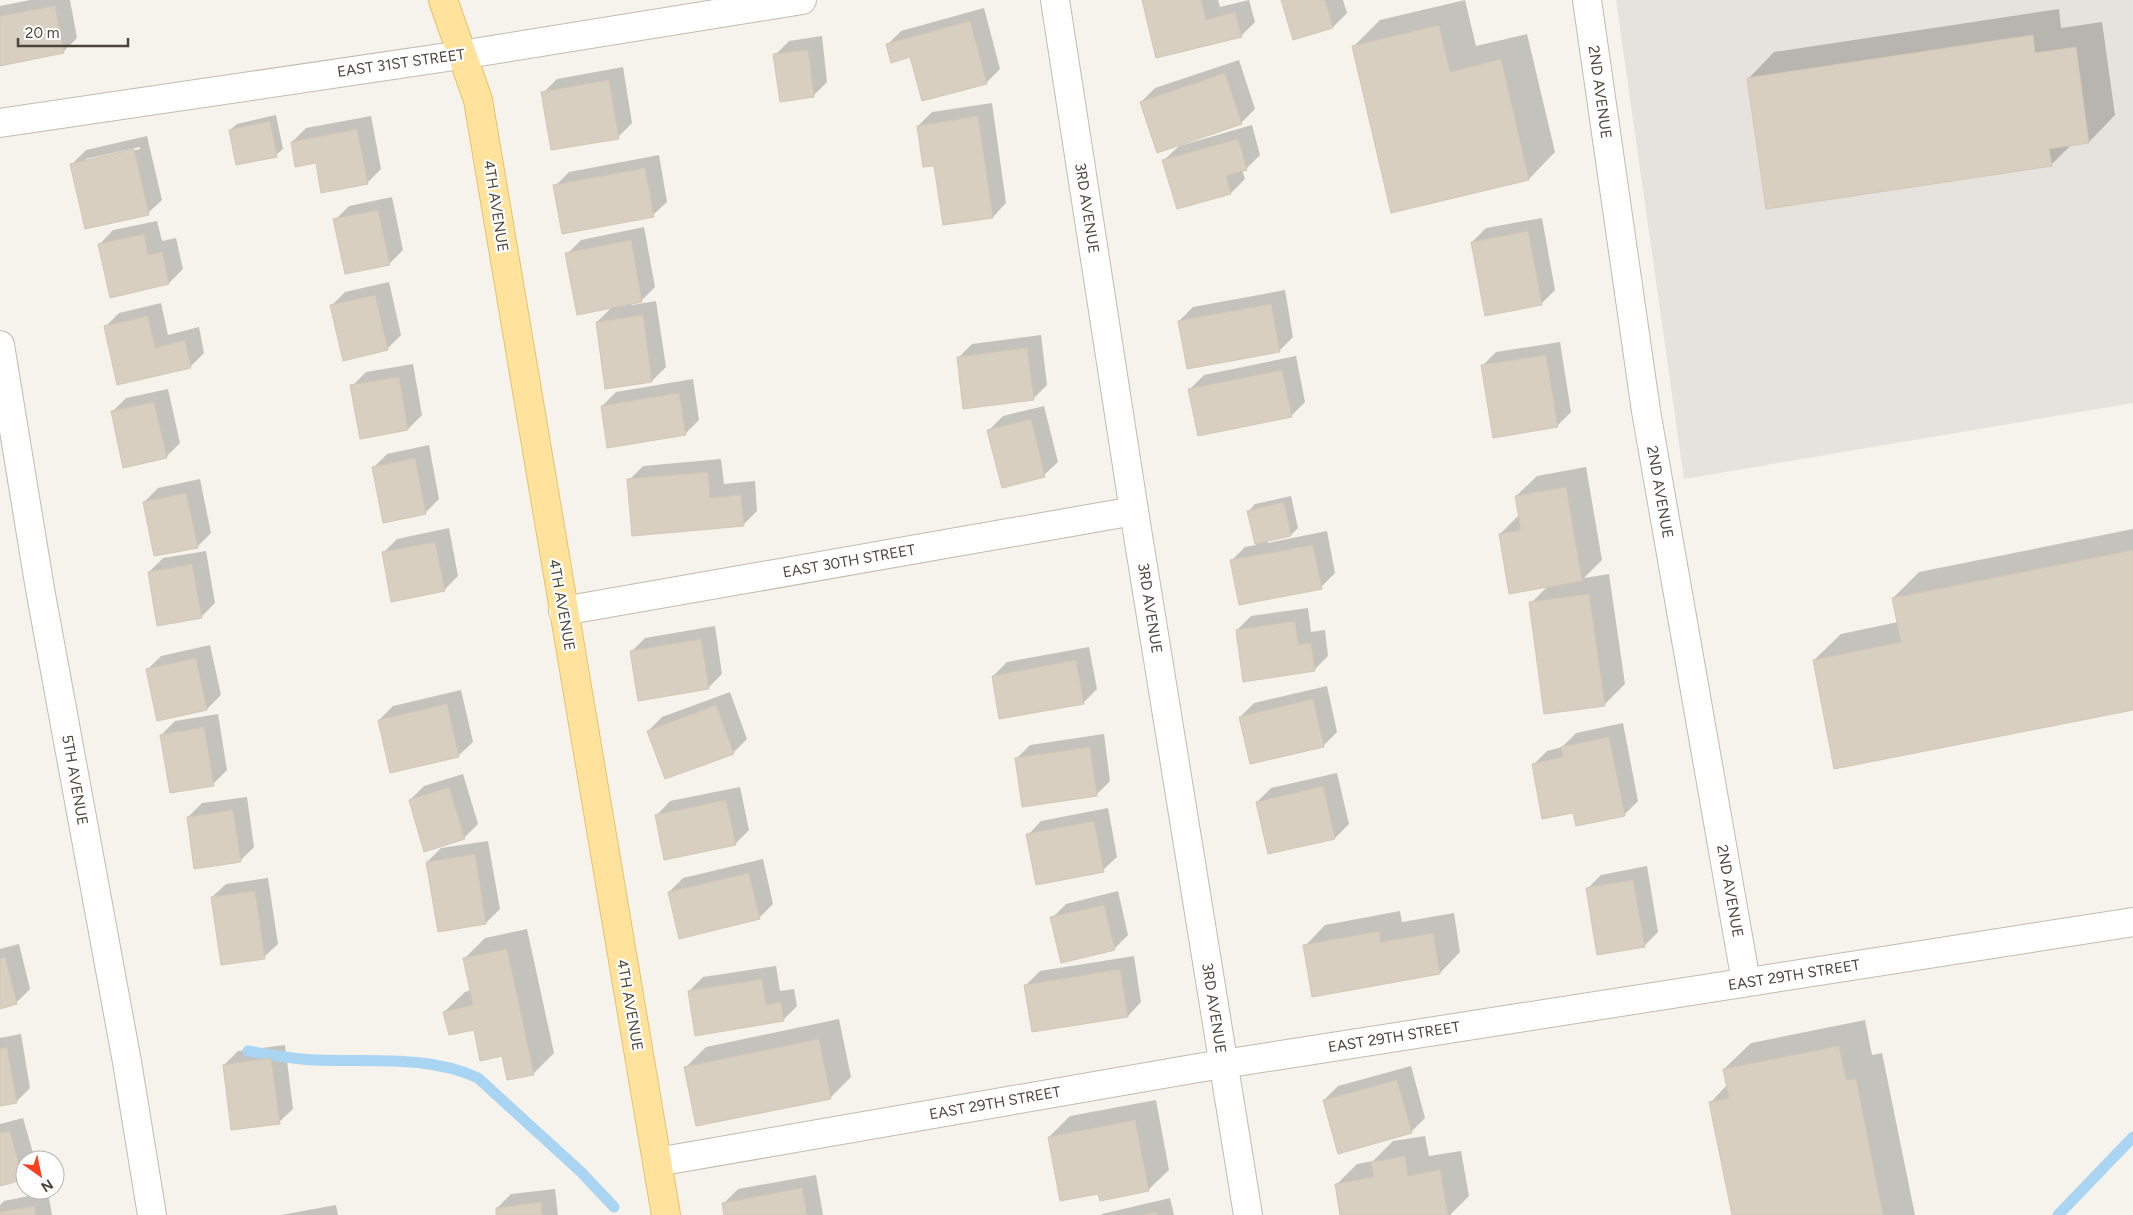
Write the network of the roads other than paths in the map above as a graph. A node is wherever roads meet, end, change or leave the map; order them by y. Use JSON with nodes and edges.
{"nodes":[{"id":1,"x":443,"y":0,"type":"edge"},
{"id":2,"x":802,"y":0,"type":"edge"},
{"id":3,"x":1055,"y":0,"type":"edge"},
{"id":4,"x":1587,"y":0,"type":"edge"},
{"id":5,"x":461,"y":55,"type":"junction"},
{"id":6,"x":0,"y":123,"type":"edge"},
{"id":7,"x":0,"y":345,"type":"edge"},
{"id":8,"x":1134,"y":511,"type":"junction"},
{"id":9,"x":563,"y":611,"type":"junction"},
{"id":10,"x":2133,"y":922,"type":"edge"},
{"id":11,"x":1746,"y":982,"type":"junction"},
{"id":12,"x":1223,"y":1064,"type":"junction"},
{"id":13,"x":657,"y":1162,"type":"junction"},
{"id":14,"x":152,"y":1215,"type":"edge"},
{"id":15,"x":666,"y":1215,"type":"edge"},
{"id":16,"x":1248,"y":1215,"type":"edge"}],
"edges":[{"from":1,"to":5,"type":"main road","name":"4TH AVENUE"},
{"from":2,"to":5,"type":"street","name":"EAST 31ST STREET"},
{"from":3,"to":8,"type":"street","name":"3RD AVENUE"},
{"from":4,"to":11,"type":"street","name":"2ND AVENUE"},
{"from":5,"to":6,"type":"street","name":"EAST 31ST STREET"},
{"from":5,"to":9,"type":"main road","name":"4TH AVENUE"},
{"from":7,"to":14,"type":"street","name":"5TH AVENUE"},
{"from":8,"to":9,"type":"street","name":"EAST 30TH STREET"},
{"from":8,"to":12,"type":"street","name":"3RD AVENUE"},
{"from":9,"to":13,"type":"main road","name":"4TH AVENUE"},
{"from":10,"to":11,"type":"street","name":"EAST 29TH STREET"},
{"from":11,"to":12,"type":"street","name":"EAST 29TH STREET"},
{"from":12,"to":13,"type":"street","name":"EAST 29TH STREET"},
{"from":12,"to":16,"type":"street","name":"3RD AVENUE"},
{"from":13,"to":15,"type":"main road","name":"4TH AVENUE"}]}
